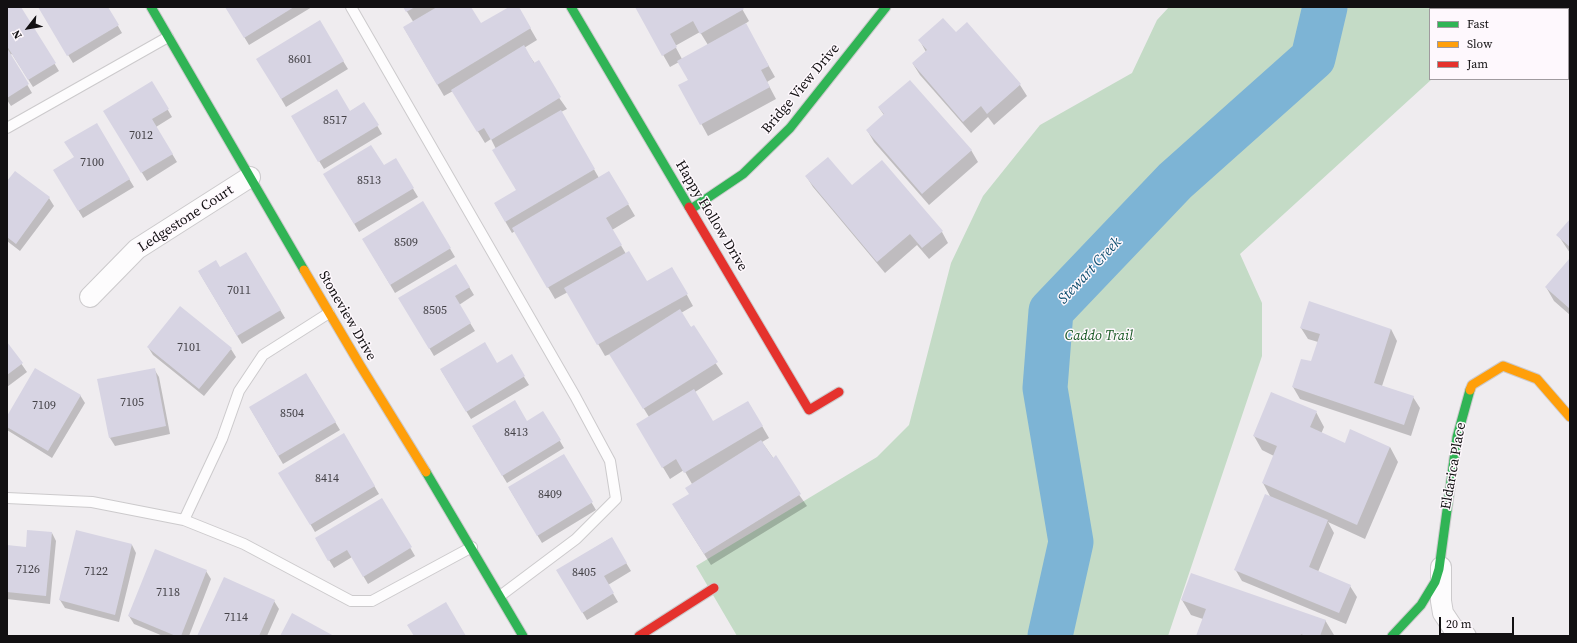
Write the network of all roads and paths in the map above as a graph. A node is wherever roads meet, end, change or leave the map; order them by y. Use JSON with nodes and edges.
{"nodes":[{"id":1,"x":151,"y":7,"type":"edge"},
{"id":2,"x":351,"y":7,"type":"edge"},
{"id":3,"x":572,"y":7,"type":"edge"},
{"id":4,"x":886,"y":7,"type":"edge"},
{"id":5,"x":168,"y":37,"type":"junction"},
{"id":6,"x":7,"y":128,"type":"edge"},
{"id":7,"x":250,"y":177,"type":"junction"},
{"id":8,"x":691,"y":209,"type":"junction"},
{"id":9,"x":90,"y":297,"type":"dead end"},
{"id":10,"x":329,"y":313,"type":"junction"},
{"id":11,"x":839,"y":392,"type":"dead end"},
{"id":12,"x":1570,"y":417,"type":"edge"},
{"id":13,"x":7,"y":498,"type":"edge"},
{"id":14,"x":184,"y":520,"type":"junction"},
{"id":15,"x":472,"y":548,"type":"junction"},
{"id":16,"x":1441,"y":552,"type":"junction"},
{"id":17,"x":714,"y":588,"type":"dead end"},
{"id":18,"x":500,"y":596,"type":"junction"},
{"id":19,"x":523,"y":636,"type":"edge"},
{"id":20,"x":639,"y":636,"type":"edge"},
{"id":21,"x":1392,"y":636,"type":"edge"},
{"id":22,"x":1466,"y":636,"type":"edge"}],
"edges":[{"from":1,"to":5,"type":"street","name":"Stoneview Drive"},
{"from":2,"to":18,"type":"lane"},
{"from":3,"to":8,"type":"street","name":"Happy Hollow Drive"},
{"from":4,"to":8,"type":"street","name":"Bridge View Drive"},
{"from":5,"to":6,"type":"lane"},
{"from":5,"to":7,"type":"street","name":"Stoneview Drive"},
{"from":7,"to":9,"type":"street","name":"Ledgestone Court"},
{"from":7,"to":10,"type":"street","name":"Stoneview Drive"},
{"from":8,"to":11,"type":"street","name":"Happy Hollow Drive"},
{"from":10,"to":14,"type":"lane"},
{"from":10,"to":15,"type":"street","name":"Stoneview Drive"},
{"from":12,"to":16,"type":"street","name":"Eldarica Place"},
{"from":13,"to":14,"type":"lane"},
{"from":14,"to":15,"type":"lane"},
{"from":15,"to":18,"type":"street","name":"Stoneview Drive"},
{"from":16,"to":21,"type":"street","name":"Eldarica Place"},
{"from":16,"to":22,"type":"street","name":"Eldarica Place"},
{"from":17,"to":20,"type":"street"},
{"from":18,"to":19,"type":"street","name":"Stoneview Drive"}]}
